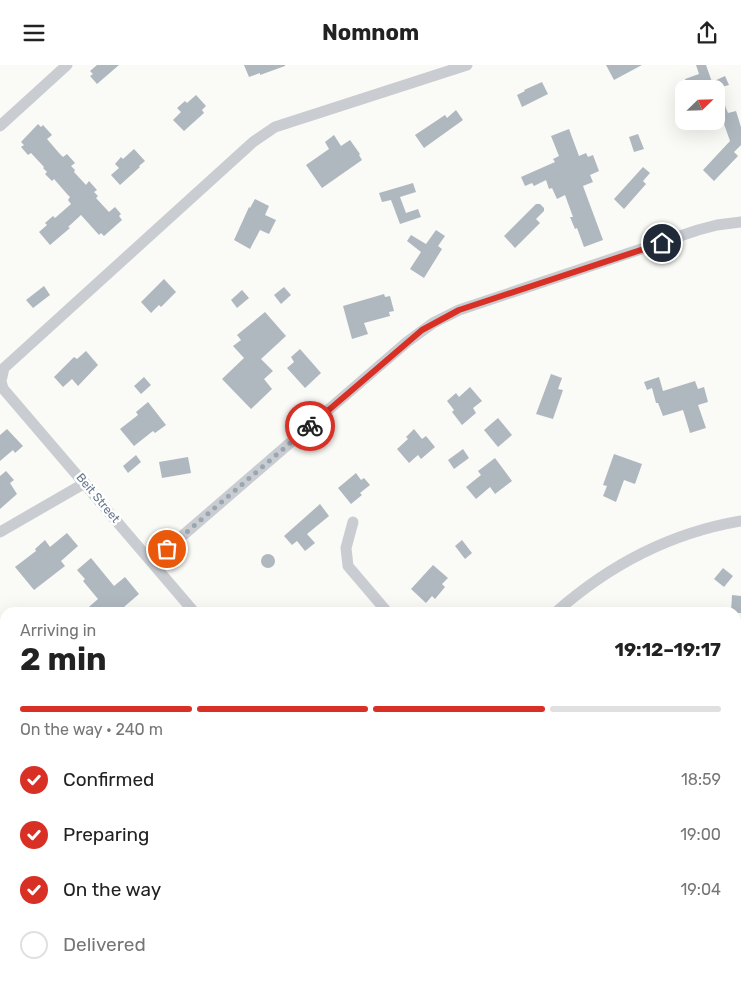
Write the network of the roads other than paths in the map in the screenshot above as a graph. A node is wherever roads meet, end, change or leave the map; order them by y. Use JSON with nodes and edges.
{"nodes":[{"id":1,"x":67,"y":65,"type":"edge"},
{"id":2,"x":467,"y":65,"type":"edge"},
{"id":3,"x":0,"y":126,"type":"edge"},
{"id":4,"x":741,"y":222,"type":"edge"},
{"id":5,"x":2,"y":387,"type":"edge"},
{"id":6,"x":86,"y":483,"type":"junction"},
{"id":7,"x":741,"y":521,"type":"edge"},
{"id":8,"x":353,"y":522,"type":"dead end"},
{"id":9,"x":0,"y":533,"type":"edge"},
{"id":10,"x":152,"y":562,"type":"junction"},
{"id":11,"x":190,"y":607,"type":"edge"},
{"id":12,"x":383,"y":607,"type":"edge"},
{"id":13,"x":564,"y":607,"type":"edge"}],
"edges":[{"from":1,"to":3,"type":"street"},
{"from":2,"to":5,"type":"street"},
{"from":4,"to":10,"type":"street"},
{"from":5,"to":6,"type":"street","name":"Beit Street"},
{"from":6,"to":9,"type":"street"},
{"from":6,"to":10,"type":"street","name":"Beit Street"},
{"from":7,"to":13,"type":"street"},
{"from":8,"to":12,"type":"street"},
{"from":10,"to":11,"type":"street","name":"Beit Street"}]}
